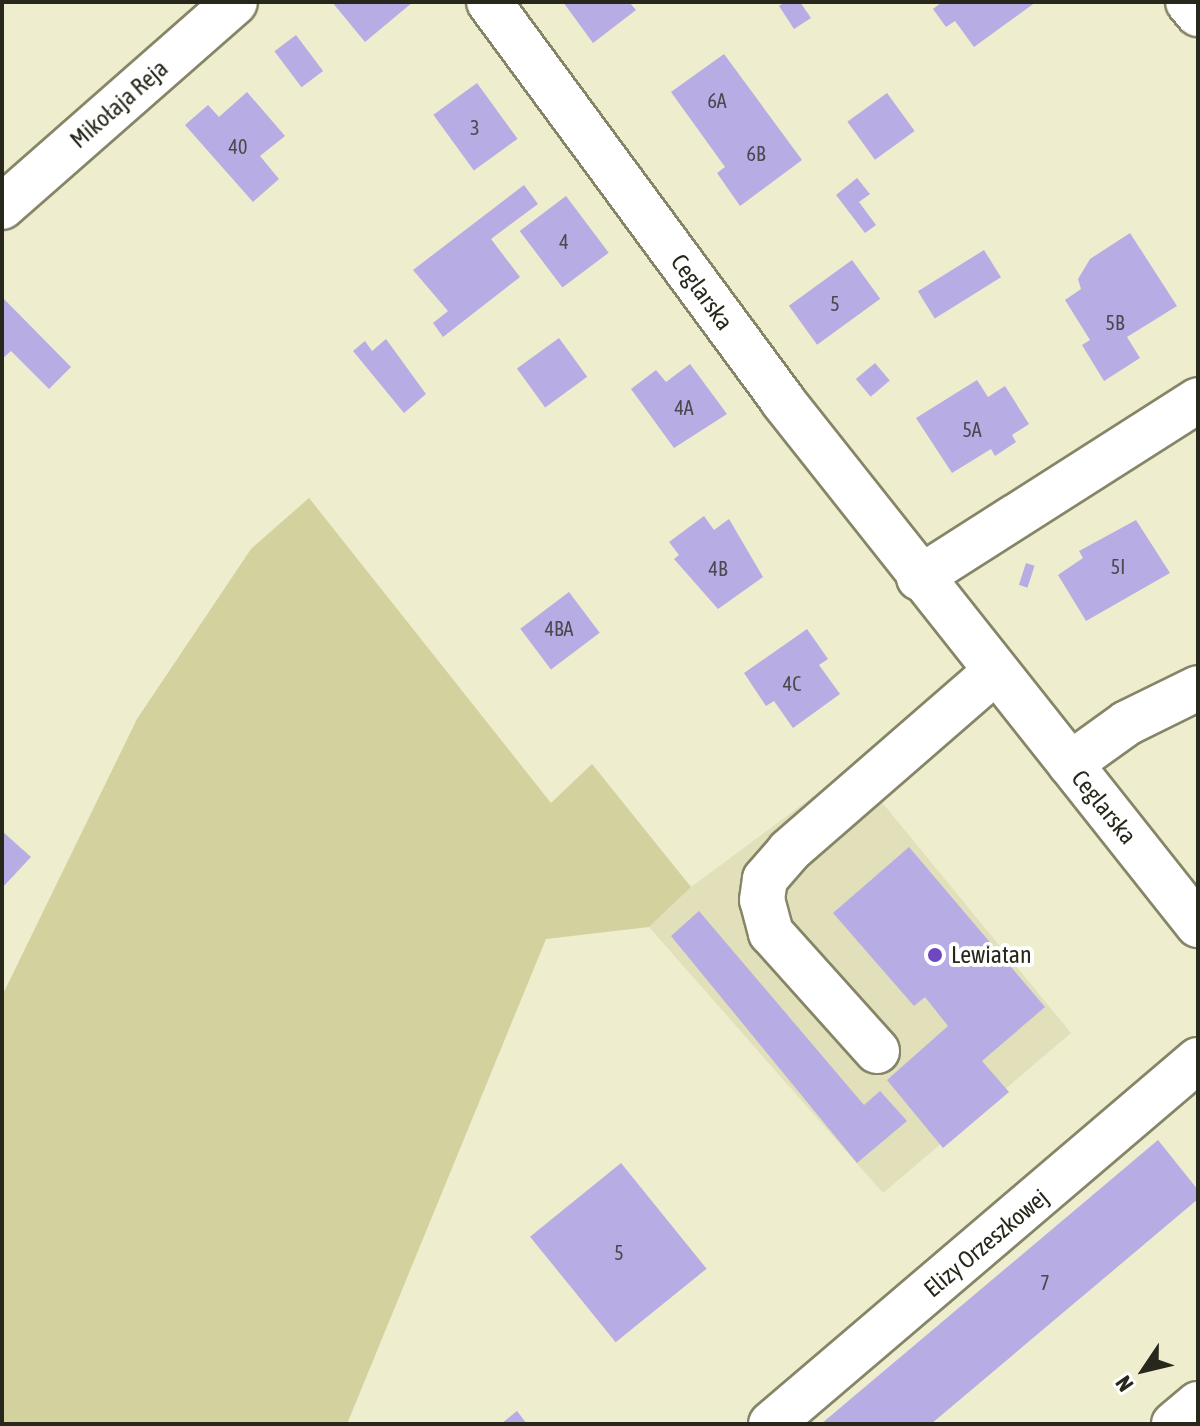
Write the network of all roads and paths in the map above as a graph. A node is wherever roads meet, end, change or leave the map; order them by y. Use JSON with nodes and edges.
{"nodes":[{"id":1,"x":235,"y":2,"type":"edge"},
{"id":2,"x":489,"y":2,"type":"edge"},
{"id":3,"x":1188,"y":2,"type":"edge"},
{"id":4,"x":1198,"y":14,"type":"edge"},
{"id":5,"x":2,"y":207,"type":"edge"},
{"id":6,"x":1198,"y":400,"type":"edge"},
{"id":7,"x":919,"y":578,"type":"junction"},
{"id":8,"x":995,"y":672,"type":"junction"},
{"id":9,"x":1198,"y":688,"type":"edge"},
{"id":10,"x":1070,"y":764,"type":"junction"},
{"id":11,"x":1198,"y":925,"type":"edge"},
{"id":12,"x":877,"y":1051,"type":"dead end"},
{"id":13,"x":1198,"y":1060,"type":"edge"},
{"id":14,"x":1198,"y":1404,"type":"edge"},
{"id":15,"x":771,"y":1424,"type":"edge"},
{"id":16,"x":1174,"y":1424,"type":"edge"}],
"edges":[{"from":1,"to":5,"type":"street","name":"Mikołaja Reja"},
{"from":2,"to":7,"type":"street","name":"Ceglarska"},
{"from":3,"to":4,"type":"street"},
{"from":6,"to":7,"type":"street"},
{"from":7,"to":8,"type":"street","name":"Ceglarska"},
{"from":8,"to":10,"type":"street","name":"Ceglarska"},
{"from":8,"to":12,"type":"street"},
{"from":9,"to":10,"type":"street"},
{"from":10,"to":11,"type":"street","name":"Ceglarska"},
{"from":13,"to":15,"type":"street","name":"Elizy Orzeszkowej"},
{"from":14,"to":16,"type":"street"}]}
